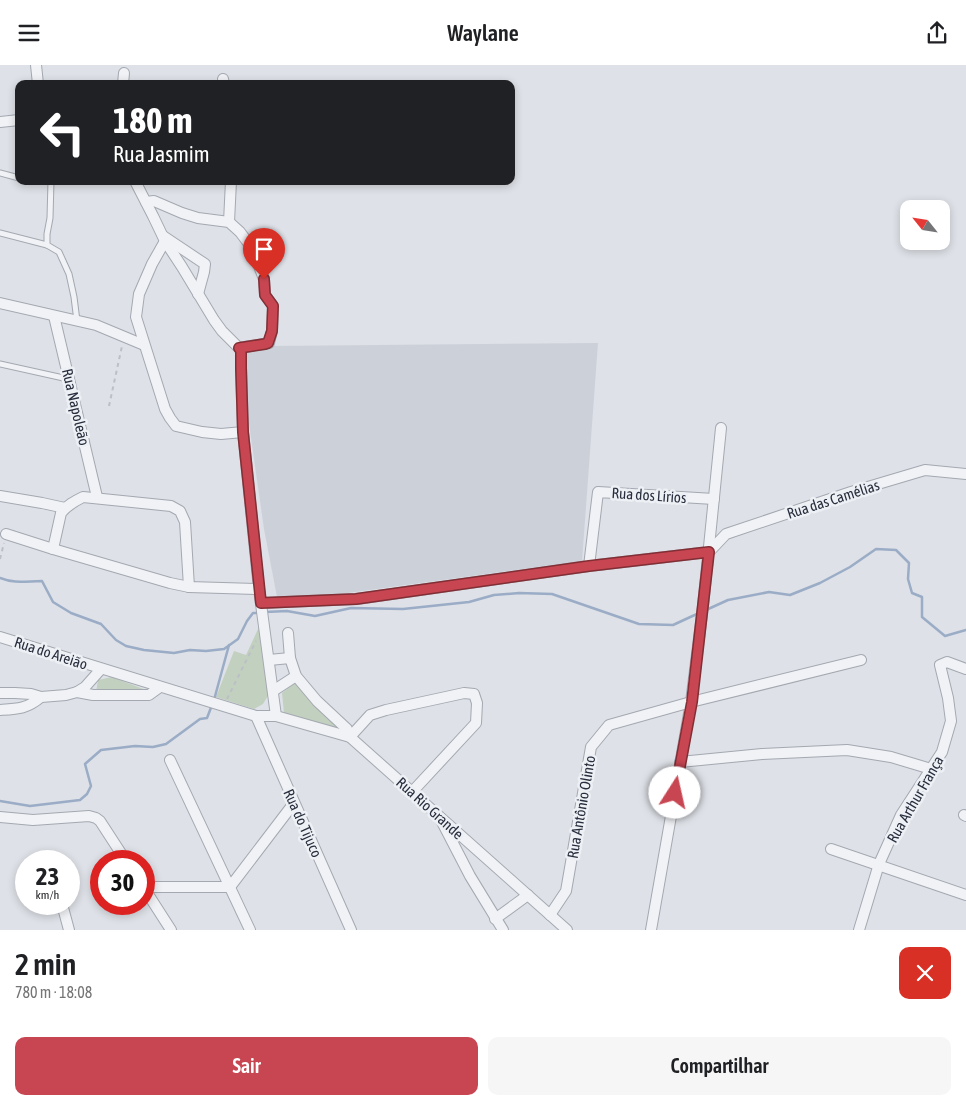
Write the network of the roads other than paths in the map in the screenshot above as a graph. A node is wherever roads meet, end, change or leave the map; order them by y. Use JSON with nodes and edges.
{"nodes":[{"id":1,"x":36,"y":65,"type":"edge"},
{"id":2,"x":38,"y":80,"type":"edge"},
{"id":3,"x":15,"y":120,"type":"edge"},
{"id":4,"x":0,"y":122,"type":"edge"},
{"id":5,"x":0,"y":173,"type":"edge"},
{"id":6,"x":15,"y":177,"type":"edge"},
{"id":7,"x":51,"y":185,"type":"edge"},
{"id":8,"x":137,"y":185,"type":"edge"},
{"id":9,"x":230,"y":185,"type":"edge"},
{"id":10,"x":146,"y":202,"type":"junction"},
{"id":11,"x":229,"y":221,"type":"junction"},
{"id":12,"x":0,"y":233,"type":"edge"},
{"id":13,"x":163,"y":238,"type":"junction"},
{"id":14,"x":47,"y":245,"type":"junction"},
{"id":15,"x":198,"y":294,"type":"junction"},
{"id":16,"x":0,"y":303,"type":"edge"},
{"id":17,"x":54,"y":316,"type":"junction"},
{"id":18,"x":77,"y":321,"type":"junction"},
{"id":19,"x":144,"y":345,"type":"junction"},
{"id":20,"x":239,"y":348,"type":"junction"},
{"id":21,"x":0,"y":364,"type":"edge"},
{"id":22,"x":69,"y":379,"type":"junction"},
{"id":23,"x":721,"y":428,"type":"dead end"},
{"id":24,"x":243,"y":432,"type":"junction"},
{"id":25,"x":966,"y":474,"type":"edge"},
{"id":26,"x":0,"y":497,"type":"edge"},
{"id":27,"x":97,"y":497,"type":"junction"},
{"id":28,"x":714,"y":499,"type":"junction"},
{"id":29,"x":65,"y":509,"type":"junction"},
{"id":30,"x":6,"y":534,"type":"road end"},
{"id":31,"x":52,"y":549,"type":"junction"},
{"id":32,"x":709,"y":552,"type":"junction"},
{"id":33,"x":589,"y":566,"type":"junction"},
{"id":34,"x":188,"y":587,"type":"junction"},
{"id":35,"x":259,"y":589,"type":"junction"},
{"id":36,"x":261,"y":605,"type":"junction"},
{"id":37,"x":288,"y":633,"type":"dead end"},
{"id":38,"x":0,"y":637,"type":"edge"},
{"id":39,"x":290,"y":658,"type":"junction"},
{"id":40,"x":268,"y":660,"type":"junction"},
{"id":41,"x":860,"y":660,"type":"dead end"},
{"id":42,"x":101,"y":669,"type":"junction"},
{"id":43,"x":966,"y":669,"type":"edge"},
{"id":44,"x":296,"y":676,"type":"junction"},
{"id":45,"x":160,"y":687,"type":"junction"},
{"id":46,"x":273,"y":691,"type":"junction"},
{"id":47,"x":77,"y":692,"type":"junction"},
{"id":48,"x":0,"y":693,"type":"edge"},
{"id":49,"x":41,"y":697,"type":"junction"},
{"id":50,"x":692,"y":702,"type":"junction"},
{"id":51,"x":1,"y":710,"type":"edge"},
{"id":52,"x":256,"y":716,"type":"junction"},
{"id":53,"x":276,"y":716,"type":"junction"},
{"id":54,"x":350,"y":737,"type":"junction"},
{"id":55,"x":170,"y":760,"type":"dead end"},
{"id":56,"x":680,"y":762,"type":"junction"},
{"id":57,"x":931,"y":769,"type":"junction"},
{"id":58,"x":412,"y":792,"type":"junction"},
{"id":59,"x":294,"y":803,"type":"junction"},
{"id":60,"x":439,"y":816,"type":"junction"},
{"id":61,"x":0,"y":817,"type":"edge"},
{"id":62,"x":831,"y":849,"type":"dead end"},
{"id":63,"x":119,"y":850,"type":"edge"},
{"id":64,"x":879,"y":864,"type":"junction"},
{"id":65,"x":155,"y":887,"type":"edge"},
{"id":66,"x":230,"y":887,"type":"junction"},
{"id":67,"x":528,"y":895,"type":"junction"},
{"id":68,"x":966,"y":895,"type":"edge"},
{"id":69,"x":155,"y":905,"type":"edge"},
{"id":70,"x":65,"y":915,"type":"edge"},
{"id":71,"x":550,"y":915,"type":"junction"},
{"id":72,"x":495,"y":919,"type":"junction"},
{"id":73,"x":69,"y":930,"type":"edge"},
{"id":74,"x":171,"y":930,"type":"edge"},
{"id":75,"x":250,"y":930,"type":"edge"},
{"id":76,"x":351,"y":930,"type":"edge"},
{"id":77,"x":503,"y":930,"type":"edge"},
{"id":78,"x":566,"y":930,"type":"edge"},
{"id":79,"x":651,"y":930,"type":"edge"},
{"id":80,"x":859,"y":930,"type":"edge"}],
"edges":[{"from":1,"to":2,"type":"street"},
{"from":3,"to":4,"type":"street"},
{"from":5,"to":6,"type":"lane"},
{"from":7,"to":14,"type":"lane"},
{"from":8,"to":10,"type":"street"},
{"from":9,"to":11,"type":"street"},
{"from":10,"to":11,"type":"street"},
{"from":10,"to":13,"type":"street"},
{"from":11,"to":20,"type":"street"},
{"from":12,"to":14,"type":"lane"},
{"from":13,"to":15,"type":"street"},
{"from":13,"to":15,"type":"street"},
{"from":13,"to":19,"type":"street"},
{"from":14,"to":18,"type":"lane"},
{"from":15,"to":20,"type":"street"},
{"from":16,"to":17,"type":"street"},
{"from":17,"to":18,"type":"street"},
{"from":17,"to":22,"type":"street","name":"Rua Napoleão"},
{"from":18,"to":19,"type":"street"},
{"from":19,"to":24,"type":"street"},
{"from":20,"to":24,"type":"street"},
{"from":21,"to":22,"type":"lane"},
{"from":22,"to":27,"type":"street","name":"Rua Napoleão"},
{"from":23,"to":28,"type":"street"},
{"from":24,"to":35,"type":"street"},
{"from":25,"to":32,"type":"street","name":"Rua das Camélias"},
{"from":26,"to":29,"type":"street"},
{"from":27,"to":29,"type":"street"},
{"from":27,"to":34,"type":"street"},
{"from":28,"to":32,"type":"street"},
{"from":28,"to":33,"type":"street","name":"Rua dos Lírios"},
{"from":29,"to":31,"type":"street"},
{"from":30,"to":31,"type":"street"},
{"from":31,"to":34,"type":"street"},
{"from":32,"to":33,"type":"street"},
{"from":32,"to":50,"type":"street"},
{"from":33,"to":36,"type":"street"},
{"from":34,"to":35,"type":"street"},
{"from":35,"to":36,"type":"street"},
{"from":36,"to":40,"type":"street"},
{"from":37,"to":39,"type":"street"},
{"from":38,"to":42,"type":"street","name":"Rua do Areião"},
{"from":39,"to":40,"type":"street"},
{"from":39,"to":44,"type":"street"},
{"from":40,"to":46,"type":"street"},
{"from":41,"to":50,"type":"street","name":"Rua Antônio Olinto"},
{"from":42,"to":45,"type":"street","name":"Rua do Areião"},
{"from":42,"to":47,"type":"street"},
{"from":43,"to":57,"type":"street","name":"Rua Arthur França"},
{"from":44,"to":46,"type":"street"},
{"from":44,"to":54,"type":"street"},
{"from":45,"to":47,"type":"street"},
{"from":45,"to":52,"type":"street","name":"Rua do Areião"},
{"from":46,"to":53,"type":"street"},
{"from":47,"to":49,"type":"street"},
{"from":48,"to":49,"type":"street"},
{"from":48,"to":51,"type":"street"},
{"from":49,"to":51,"type":"street"},
{"from":50,"to":56,"type":"street"},
{"from":50,"to":71,"type":"street","name":"Rua Antônio Olinto"},
{"from":52,"to":53,"type":"street"},
{"from":52,"to":59,"type":"street","name":"Rua do Tijuco"},
{"from":53,"to":54,"type":"street","name":"Rua Rio Grande"},
{"from":54,"to":58,"type":"street","name":"Rua Rio Grande"},
{"from":54,"to":58,"type":"street"},
{"from":55,"to":66,"type":"street"},
{"from":56,"to":57,"type":"street"},
{"from":56,"to":79,"type":"street"},
{"from":57,"to":64,"type":"street","name":"Rua Arthur França"},
{"from":58,"to":60,"type":"street","name":"Rua Rio Grande"},
{"from":59,"to":66,"type":"street"},
{"from":59,"to":76,"type":"street","name":"Rua do Tijuco"},
{"from":60,"to":67,"type":"street","name":"Rua Rio Grande"},
{"from":60,"to":72,"type":"street"},
{"from":61,"to":63,"type":"street"},
{"from":62,"to":64,"type":"street"},
{"from":64,"to":68,"type":"street"},
{"from":64,"to":80,"type":"street","name":"Rua Arthur França"},
{"from":65,"to":66,"type":"street"},
{"from":66,"to":75,"type":"street"},
{"from":67,"to":71,"type":"street","name":"Rua Rio Grande"},
{"from":67,"to":72,"type":"street"},
{"from":69,"to":74,"type":"street"},
{"from":70,"to":73,"type":"street"},
{"from":71,"to":78,"type":"street","name":"Rua Rio Grande"},
{"from":72,"to":77,"type":"street"}]}
